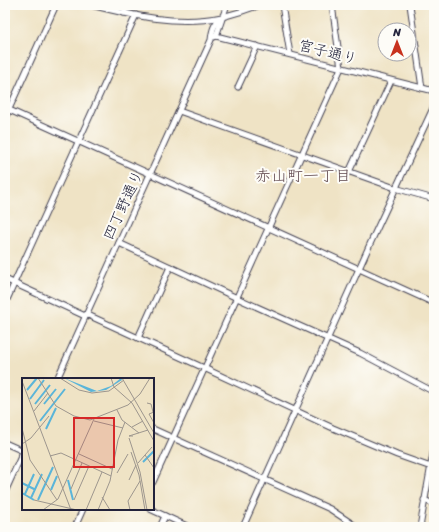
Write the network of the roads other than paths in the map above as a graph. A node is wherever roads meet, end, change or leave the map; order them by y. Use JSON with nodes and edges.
{"nodes":[{"id":1,"x":56,"y":5,"type":"edge"},
{"id":2,"x":92,"y":5,"type":"edge"},
{"id":3,"x":126,"y":5,"type":"edge"},
{"id":4,"x":227,"y":5,"type":"edge"},
{"id":5,"x":260,"y":5,"type":"edge"},
{"id":6,"x":282,"y":5,"type":"edge"},
{"id":7,"x":332,"y":5,"type":"edge"},
{"id":8,"x":410,"y":5,"type":"edge"},
{"id":9,"x":124,"y":13,"type":"junction"},
{"id":10,"x":136,"y":16,"type":"junction"},
{"id":11,"x":222,"y":17,"type":"junction"},
{"id":12,"x":216,"y":36,"type":"junction"},
{"id":13,"x":211,"y":40,"type":"junction"},
{"id":14,"x":257,"y":46,"type":"junction"},
{"id":15,"x":290,"y":54,"type":"junction"},
{"id":16,"x":341,"y":68,"type":"junction"},
{"id":17,"x":392,"y":81,"type":"junction"},
{"id":18,"x":238,"y":87,"type":"dead end"},
{"id":19,"x":422,"y":88,"type":"junction"},
{"id":20,"x":434,"y":91,"type":"edge"},
{"id":21,"x":434,"y":106,"type":"edge"},
{"id":22,"x":7,"y":108,"type":"edge"},
{"id":23,"x":179,"y":110,"type":"junction"},
{"id":24,"x":5,"y":118,"type":"edge"},
{"id":25,"x":79,"y":141,"type":"junction"},
{"id":26,"x":302,"y":154,"type":"junction"},
{"id":27,"x":349,"y":172,"type":"junction"},
{"id":28,"x":151,"y":173,"type":"junction"},
{"id":29,"x":395,"y":188,"type":"junction"},
{"id":30,"x":433,"y":197,"type":"edge"},
{"id":31,"x":269,"y":227,"type":"junction"},
{"id":32,"x":119,"y":243,"type":"junction"},
{"id":33,"x":170,"y":267,"type":"junction"},
{"id":34,"x":359,"y":268,"type":"junction"},
{"id":35,"x":5,"y":279,"type":"edge"},
{"id":36,"x":14,"y":284,"type":"junction"},
{"id":37,"x":237,"y":298,"type":"junction"},
{"id":38,"x":434,"y":303,"type":"edge"},
{"id":39,"x":5,"y":304,"type":"edge"},
{"id":40,"x":85,"y":316,"type":"junction"},
{"id":41,"x":138,"y":338,"type":"junction"},
{"id":42,"x":328,"y":339,"type":"junction"},
{"id":43,"x":204,"y":368,"type":"junction"},
{"id":44,"x":57,"y":378,"type":"edge"},
{"id":45,"x":434,"y":392,"type":"edge"},
{"id":46,"x":295,"y":410,"type":"junction"},
{"id":47,"x":154,"y":429,"type":"edge"},
{"id":48,"x":172,"y":438,"type":"junction"},
{"id":49,"x":5,"y":443,"type":"edge"},
{"id":50,"x":434,"y":448,"type":"edge"},
{"id":51,"x":22,"y":452,"type":"edge"},
{"id":52,"x":22,"y":454,"type":"edge"},
{"id":53,"x":430,"y":467,"type":"junction"},
{"id":54,"x":154,"y":480,"type":"edge"},
{"id":55,"x":264,"y":480,"type":"junction"},
{"id":56,"x":5,"y":492,"type":"edge"},
{"id":57,"x":424,"y":500,"type":"junction"},
{"id":58,"x":434,"y":504,"type":"edge"},
{"id":59,"x":83,"y":510,"type":"edge"},
{"id":60,"x":152,"y":510,"type":"edge"},
{"id":61,"x":165,"y":516,"type":"junction"},
{"id":62,"x":75,"y":527,"type":"edge"},
{"id":63,"x":160,"y":527,"type":"edge"},
{"id":64,"x":189,"y":527,"type":"edge"},
{"id":65,"x":243,"y":527,"type":"edge"},
{"id":66,"x":357,"y":527,"type":"edge"},
{"id":67,"x":420,"y":527,"type":"edge"}],
"edges":[{"from":1,"to":22,"type":"street"},
{"from":2,"to":9,"type":"street"},
{"from":3,"to":9,"type":"street"},
{"from":4,"to":11,"type":"street","name":"四丁野通り"},
{"from":5,"to":11,"type":"street"},
{"from":6,"to":15,"type":"street"},
{"from":7,"to":16,"type":"street"},
{"from":8,"to":19,"type":"street"},
{"from":9,"to":10,"type":"street"},
{"from":10,"to":11,"type":"street"},
{"from":10,"to":25,"type":"street"},
{"from":11,"to":12,"type":"street","name":"四丁野通り"},
{"from":11,"to":13,"type":"street","name":"四丁野通り"},
{"from":12,"to":13,"type":"street","name":"四丁野通り"},
{"from":12,"to":14,"type":"street","name":"宮子通り"},
{"from":13,"to":23,"type":"street","name":"四丁野通り"},
{"from":14,"to":15,"type":"street","name":"宮子通り"},
{"from":14,"to":18,"type":"street"},
{"from":15,"to":16,"type":"street","name":"宮子通り"},
{"from":16,"to":17,"type":"street","name":"宮子通り"},
{"from":16,"to":26,"type":"street"},
{"from":17,"to":19,"type":"street","name":"宮子通り"},
{"from":17,"to":27,"type":"street"},
{"from":19,"to":20,"type":"street","name":"宮子通り"},
{"from":21,"to":29,"type":"street"},
{"from":22,"to":24,"type":"street"},
{"from":22,"to":25,"type":"street"},
{"from":23,"to":26,"type":"street"},
{"from":23,"to":28,"type":"street","name":"四丁野通り"},
{"from":25,"to":28,"type":"street"},
{"from":25,"to":36,"type":"street"},
{"from":26,"to":27,"type":"street"},
{"from":26,"to":31,"type":"street"},
{"from":27,"to":29,"type":"street"},
{"from":28,"to":31,"type":"street"},
{"from":28,"to":32,"type":"street","name":"四丁野通り"},
{"from":29,"to":30,"type":"street"},
{"from":29,"to":34,"type":"street"},
{"from":31,"to":34,"type":"street"},
{"from":31,"to":37,"type":"street"},
{"from":32,"to":33,"type":"street"},
{"from":32,"to":40,"type":"street","name":"四丁野通り"},
{"from":33,"to":37,"type":"street"},
{"from":33,"to":41,"type":"street"},
{"from":34,"to":38,"type":"street"},
{"from":34,"to":42,"type":"street"},
{"from":35,"to":36,"type":"street"},
{"from":36,"to":39,"type":"street"},
{"from":36,"to":40,"type":"street"},
{"from":37,"to":42,"type":"street"},
{"from":37,"to":43,"type":"street"},
{"from":40,"to":41,"type":"street"},
{"from":40,"to":44,"type":"street","name":"四丁野通り"},
{"from":41,"to":43,"type":"street"},
{"from":42,"to":45,"type":"street"},
{"from":42,"to":46,"type":"street"},
{"from":43,"to":46,"type":"street"},
{"from":43,"to":48,"type":"street"},
{"from":46,"to":53,"type":"street"},
{"from":46,"to":55,"type":"street"},
{"from":47,"to":48,"type":"street"},
{"from":48,"to":54,"type":"street"},
{"from":48,"to":55,"type":"street"},
{"from":49,"to":51,"type":"street"},
{"from":50,"to":53,"type":"street"},
{"from":52,"to":56,"type":"street"},
{"from":53,"to":57,"type":"street"},
{"from":55,"to":65,"type":"street"},
{"from":55,"to":66,"type":"street"},
{"from":57,"to":58,"type":"street"},
{"from":57,"to":67,"type":"street"},
{"from":59,"to":62,"type":"street"},
{"from":60,"to":61,"type":"street"},
{"from":61,"to":63,"type":"street"},
{"from":61,"to":64,"type":"street"}]}
